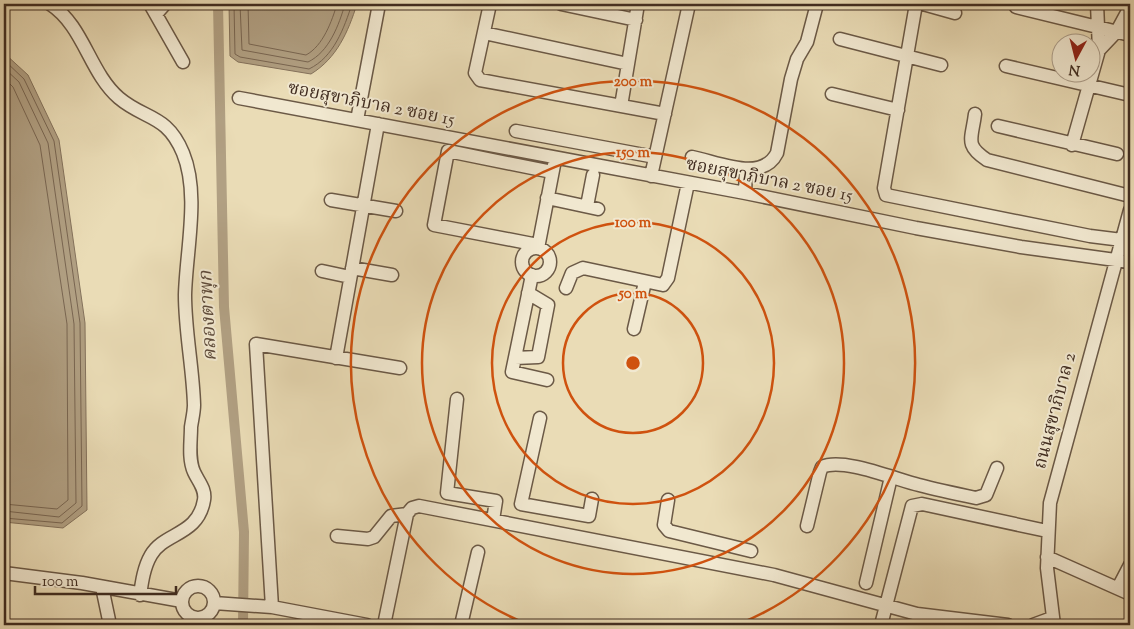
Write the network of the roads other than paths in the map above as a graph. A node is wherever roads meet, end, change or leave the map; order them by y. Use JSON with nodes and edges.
{"nodes":[{"id":1,"x":50,"y":4,"type":"edge"},
{"id":2,"x":379,"y":4,"type":"edge"},
{"id":3,"x":490,"y":4,"type":"edge"},
{"id":4,"x":561,"y":4,"type":"edge"},
{"id":5,"x":638,"y":4,"type":"edge"},
{"id":6,"x":689,"y":4,"type":"edge"},
{"id":7,"x":817,"y":4,"type":"edge"},
{"id":8,"x":916,"y":4,"type":"edge"},
{"id":9,"x":923,"y":4,"type":"edge"},
{"id":10,"x":1097,"y":4,"type":"edge"},
{"id":11,"x":157,"y":7,"type":"edge"},
{"id":12,"x":1016,"y":7,"type":"dead end"},
{"id":13,"x":1130,"y":7,"type":"edge"},
{"id":14,"x":956,"y":13,"type":"dead end"},
{"id":15,"x":636,"y":20,"type":"junction"},
{"id":16,"x":1097,"y":27,"type":"junction"},
{"id":17,"x":1117,"y":31,"type":"junction"},
{"id":18,"x":1097,"y":32,"type":"edge"},
{"id":19,"x":484,"y":33,"type":"junction"},
{"id":20,"x":1130,"y":35,"type":"edge"},
{"id":21,"x":840,"y":39,"type":"dead end"},
{"id":22,"x":1102,"y":47,"type":"edge"},
{"id":23,"x":908,"y":56,"type":"junction"},
{"id":24,"x":183,"y":62,"type":"dead end"},
{"id":25,"x":628,"y":64,"type":"junction"},
{"id":26,"x":942,"y":65,"type":"dead end"},
{"id":27,"x":1006,"y":66,"type":"dead end"},
{"id":28,"x":1089,"y":82,"type":"edge"},
{"id":29,"x":1088,"y":85,"type":"junction"},
{"id":30,"x":832,"y":94,"type":"dead end"},
{"id":31,"x":1130,"y":96,"type":"edge"},
{"id":32,"x":239,"y":98,"type":"dead end"},
{"id":33,"x":621,"y":106,"type":"junction"},
{"id":34,"x":898,"y":110,"type":"junction"},
{"id":35,"x":665,"y":114,"type":"junction"},
{"id":36,"x":975,"y":114,"type":"dead end"},
{"id":37,"x":357,"y":120,"type":"junction"},
{"id":38,"x":378,"y":124,"type":"junction"},
{"id":39,"x":998,"y":126,"type":"dead end"},
{"id":40,"x":516,"y":131,"type":"dead end"},
{"id":41,"x":1072,"y":145,"type":"junction"},
{"id":42,"x":1117,"y":154,"type":"dead end"},
{"id":43,"x":655,"y":157,"type":"junction"},
{"id":44,"x":692,"y":157,"type":"dead end"},
{"id":45,"x":555,"y":158,"type":"junction"},
{"id":46,"x":746,"y":168,"type":"junction"},
{"id":47,"x":552,"y":172,"type":"junction"},
{"id":48,"x":593,"y":175,"type":"dead end"},
{"id":49,"x":651,"y":176,"type":"junction"},
{"id":50,"x":688,"y":183,"type":"junction"},
{"id":51,"x":744,"y":193,"type":"junction"},
{"id":52,"x":1130,"y":196,"type":"edge"},
{"id":53,"x":547,"y":198,"type":"junction"},
{"id":54,"x":331,"y":200,"type":"dead end"},
{"id":55,"x":363,"y":206,"type":"junction"},
{"id":56,"x":1130,"y":210,"type":"edge"},
{"id":57,"x":396,"y":211,"type":"dead end"},
{"id":58,"x":1128,"y":224,"type":"edge"},
{"id":59,"x":1122,"y":240,"type":"junction"},
{"id":60,"x":538,"y":246,"type":"junction"},
{"id":61,"x":1117,"y":259,"type":"junction"},
{"id":62,"x":1130,"y":262,"type":"edge"},
{"id":63,"x":322,"y":271,"type":"dead end"},
{"id":64,"x":351,"y":272,"type":"junction"},
{"id":65,"x":392,"y":275,"type":"dead end"},
{"id":66,"x":532,"y":276,"type":"junction"},
{"id":67,"x":645,"y":282,"type":"junction"},
{"id":68,"x":566,"y":288,"type":"dead end"},
{"id":69,"x":528,"y":293,"type":"junction"},
{"id":70,"x":634,"y":329,"type":"dead end"},
{"id":71,"x":336,"y":358,"type":"junction"},
{"id":72,"x":515,"y":358,"type":"junction"},
{"id":73,"x":400,"y":368,"type":"dead end"},
{"id":74,"x":547,"y":380,"type":"dead end"},
{"id":75,"x":457,"y":399,"type":"dead end"},
{"id":76,"x":540,"y":418,"type":"dead end"},
{"id":77,"x":997,"y":468,"type":"dead end"},
{"id":78,"x":891,"y":477,"type":"junction"},
{"id":79,"x":920,"y":486,"type":"junction"},
{"id":80,"x":592,"y":499,"type":"dead end"},
{"id":81,"x":668,"y":500,"type":"dead end"},
{"id":82,"x":917,"y":504,"type":"junction"},
{"id":83,"x":549,"y":509,"type":"junction"},
{"id":84,"x":407,"y":514,"type":"junction"},
{"id":85,"x":493,"y":520,"type":"junction"},
{"id":86,"x":807,"y":526,"type":"dead end"},
{"id":87,"x":545,"y":530,"type":"junction"},
{"id":88,"x":1047,"y":531,"type":"junction"},
{"id":89,"x":678,"y":534,"type":"junction"},
{"id":90,"x":337,"y":536,"type":"dead end"},
{"id":91,"x":751,"y":551,"type":"dead end"},
{"id":92,"x":478,"y":552,"type":"dead end"},
{"id":93,"x":675,"y":554,"type":"junction"},
{"id":94,"x":1047,"y":557,"type":"junction"},
{"id":95,"x":1130,"y":565,"type":"edge"},
{"id":96,"x":4,"y":574,"type":"edge"},
{"id":97,"x":866,"y":583,"type":"dead end"},
{"id":98,"x":102,"y":587,"type":"junction"},
{"id":99,"x":1118,"y":588,"type":"junction"},
{"id":100,"x":1130,"y":594,"type":"edge"},
{"id":101,"x":140,"y":595,"type":"junction"},
{"id":102,"x":182,"y":601,"type":"junction"},
{"id":103,"x":214,"y":603,"type":"junction"},
{"id":104,"x":886,"y":604,"type":"junction"},
{"id":105,"x":272,"y":607,"type":"junction"},
{"id":106,"x":1053,"y":622,"type":"edge"},
{"id":107,"x":110,"y":625,"type":"edge"},
{"id":108,"x":367,"y":625,"type":"edge"},
{"id":109,"x":384,"y":625,"type":"edge"},
{"id":110,"x":461,"y":625,"type":"edge"},
{"id":111,"x":881,"y":625,"type":"edge"},
{"id":112,"x":1008,"y":625,"type":"edge"},
{"id":113,"x":1033,"y":625,"type":"edge"}],
"edges":[{"from":1,"to":101,"type":"street"},
{"from":2,"to":37,"type":"street"},
{"from":3,"to":19,"type":"street"},
{"from":4,"to":15,"type":"street"},
{"from":5,"to":15,"type":"street"},
{"from":6,"to":35,"type":"street"},
{"from":7,"to":46,"type":"street"},
{"from":8,"to":23,"type":"street"},
{"from":9,"to":14,"type":"street"},
{"from":10,"to":16,"type":"street"},
{"from":11,"to":24,"type":"street"},
{"from":12,"to":16,"type":"street"},
{"from":13,"to":17,"type":"street"},
{"from":15,"to":25,"type":"street"},
{"from":16,"to":17,"type":"street"},
{"from":16,"to":18,"type":"street"},
{"from":17,"to":20,"type":"street"},
{"from":17,"to":22,"type":"street"},
{"from":19,"to":25,"type":"street"},
{"from":19,"to":33,"type":"street"},
{"from":21,"to":23,"type":"street"},
{"from":23,"to":26,"type":"street"},
{"from":23,"to":34,"type":"street"},
{"from":25,"to":33,"type":"street"},
{"from":27,"to":29,"type":"street"},
{"from":28,"to":29,"type":"street"},
{"from":29,"to":31,"type":"street"},
{"from":29,"to":41,"type":"street"},
{"from":30,"to":34,"type":"street"},
{"from":32,"to":37,"type":"street","name":"ซอยสุขาภิบาล 2 ซอย 15"},
{"from":33,"to":35,"type":"street"},
{"from":34,"to":59,"type":"street"},
{"from":35,"to":43,"type":"street"},
{"from":36,"to":52,"type":"street"},
{"from":37,"to":38,"type":"street","name":"ซอยสุขาภิบาล 2 ซอย 15"},
{"from":38,"to":45,"type":"street","name":"ซอยสุขาภิบาล 2 ซอย 15"},
{"from":38,"to":55,"type":"street"},
{"from":39,"to":41,"type":"street"},
{"from":40,"to":43,"type":"street"},
{"from":41,"to":42,"type":"street"},
{"from":43,"to":49,"type":"street"},
{"from":44,"to":46,"type":"street"},
{"from":45,"to":47,"type":"street"},
{"from":45,"to":49,"type":"street","name":"ซอยสุขาภิบาล 2 ซอย 15"},
{"from":46,"to":51,"type":"street"},
{"from":47,"to":53,"type":"street"},
{"from":47,"to":60,"type":"street"},
{"from":48,"to":53,"type":"street"},
{"from":49,"to":50,"type":"street","name":"ซอยสุขาภิบาล 2 ซอย 15"},
{"from":50,"to":51,"type":"street","name":"ซอยสุขาภิบาล 2 ซอย 15"},
{"from":50,"to":67,"type":"street"},
{"from":51,"to":61,"type":"street","name":"ซอยสุขาภิบาล 2 ซอย 15"},
{"from":53,"to":60,"type":"street"},
{"from":54,"to":55,"type":"street"},
{"from":55,"to":57,"type":"street"},
{"from":55,"to":64,"type":"street"},
{"from":56,"to":58,"type":"street","name":"ถนนสุขาภิบาล 2"},
{"from":58,"to":59,"type":"street","name":"ถนนสุขาภิบาล 2"},
{"from":59,"to":61,"type":"street","name":"ถนนสุขาภิบาล 2"},
{"from":60,"to":66,"type":"street"},
{"from":60,"to":66,"type":"street"},
{"from":61,"to":62,"type":"street","name":"ซอยสุขาภิบาล 2 ซอย 15"},
{"from":61,"to":88,"type":"street","name":"ถนนสุขาภิบาล 2"},
{"from":63,"to":64,"type":"street"},
{"from":64,"to":65,"type":"street"},
{"from":64,"to":71,"type":"street"},
{"from":66,"to":69,"type":"street"},
{"from":67,"to":68,"type":"street"},
{"from":67,"to":70,"type":"street"},
{"from":69,"to":72,"type":"street"},
{"from":69,"to":72,"type":"street"},
{"from":71,"to":73,"type":"street"},
{"from":71,"to":105,"type":"street"},
{"from":72,"to":74,"type":"street"},
{"from":75,"to":85,"type":"street"},
{"from":76,"to":83,"type":"street"},
{"from":77,"to":79,"type":"street"},
{"from":78,"to":79,"type":"street"},
{"from":78,"to":86,"type":"street"},
{"from":78,"to":97,"type":"street"},
{"from":79,"to":82,"type":"street"},
{"from":80,"to":83,"type":"street"},
{"from":81,"to":89,"type":"street"},
{"from":82,"to":88,"type":"street"},
{"from":82,"to":104,"type":"street"},
{"from":83,"to":87,"type":"street"},
{"from":84,"to":85,"type":"street"},
{"from":84,"to":90,"type":"street"},
{"from":84,"to":109,"type":"street"},
{"from":85,"to":87,"type":"street"},
{"from":87,"to":93,"type":"street"},
{"from":88,"to":94,"type":"street","name":"ถนนสุขาภิบาล 2"},
{"from":89,"to":91,"type":"street"},
{"from":89,"to":93,"type":"street"},
{"from":92,"to":110,"type":"street"},
{"from":93,"to":104,"type":"street"},
{"from":94,"to":99,"type":"street"},
{"from":94,"to":106,"type":"street","name":"ถนนสุขาภิบาล 2"},
{"from":95,"to":99,"type":"street"},
{"from":96,"to":98,"type":"street"},
{"from":98,"to":101,"type":"street"},
{"from":98,"to":107,"type":"street"},
{"from":99,"to":100,"type":"street"},
{"from":101,"to":102,"type":"street"},
{"from":102,"to":103,"type":"street"},
{"from":102,"to":103,"type":"street"},
{"from":103,"to":105,"type":"street"},
{"from":104,"to":111,"type":"street"},
{"from":104,"to":112,"type":"street"},
{"from":105,"to":108,"type":"street"},
{"from":106,"to":113,"type":"street"}]}
